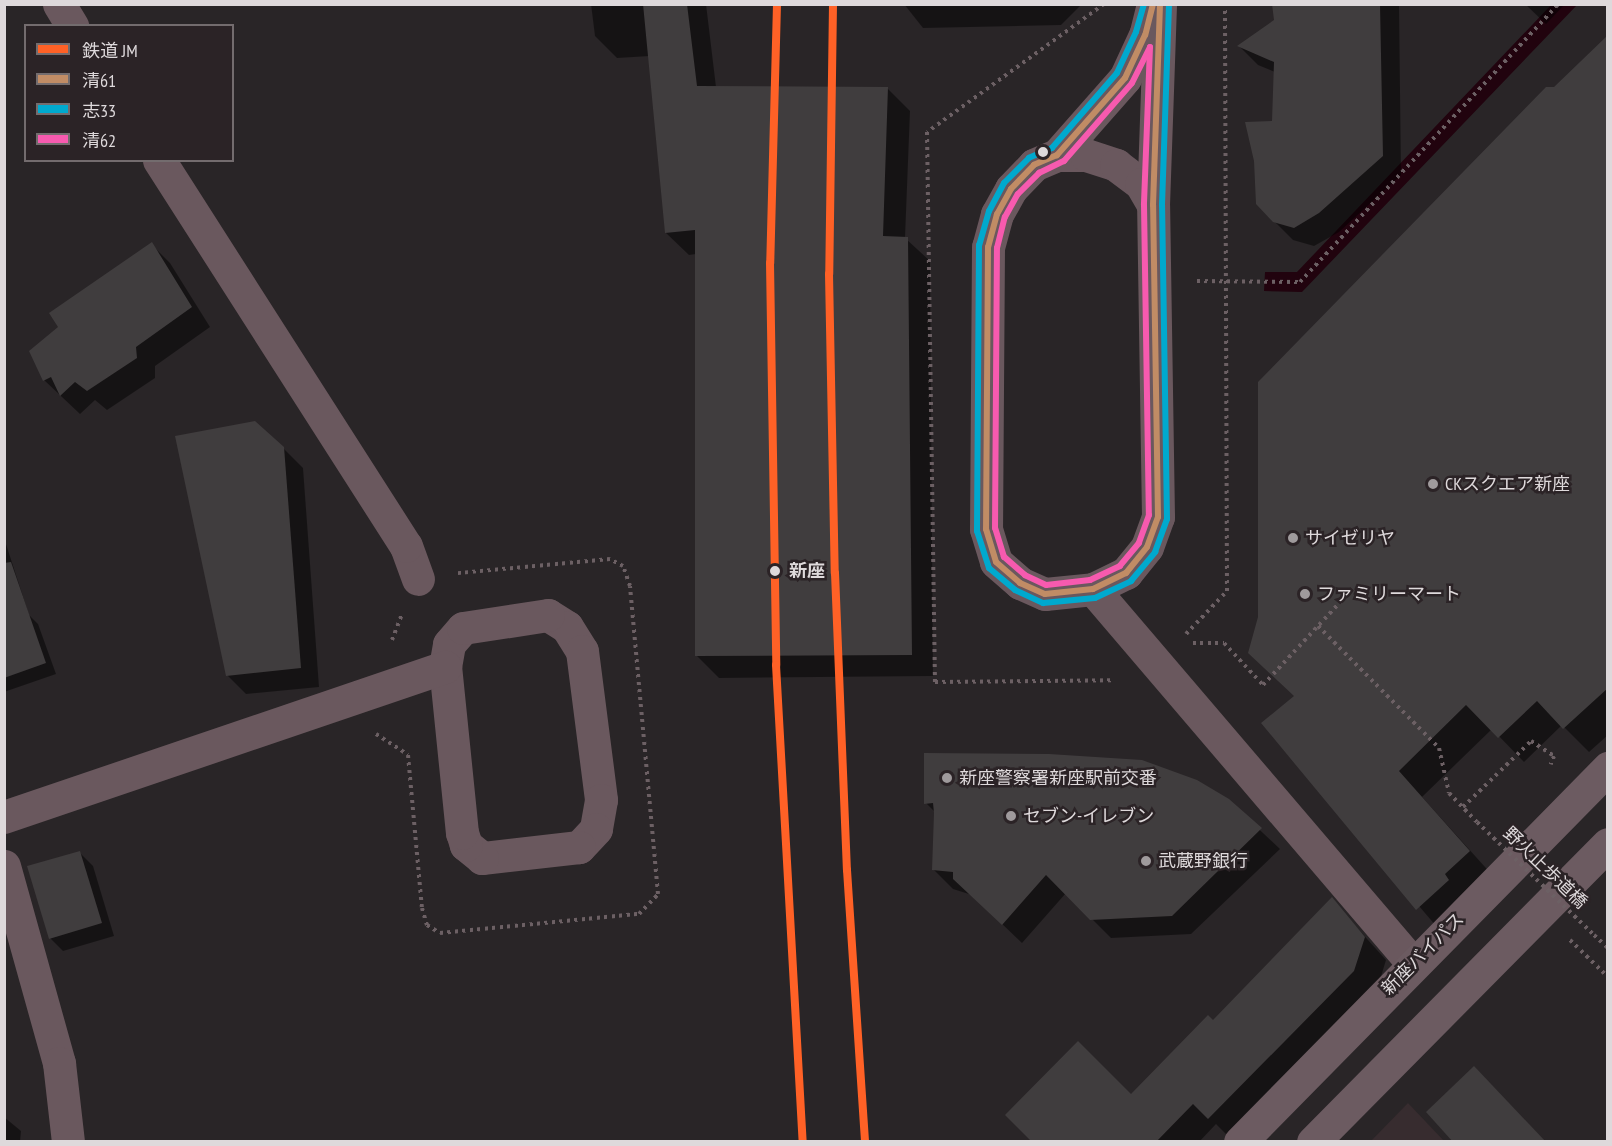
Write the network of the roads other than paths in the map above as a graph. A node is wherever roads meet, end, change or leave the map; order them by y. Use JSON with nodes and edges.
{"nodes":[{"id":1,"x":59,"y":4,"type":"edge"},
{"id":2,"x":1153,"y":4,"type":"edge"},
{"id":3,"x":1160,"y":4,"type":"edge"},
{"id":4,"x":71,"y":24,"type":"edge"},
{"id":5,"x":1057,"y":154,"type":"junction"},
{"id":6,"x":160,"y":162,"type":"edge"},
{"id":7,"x":1153,"y":205,"type":"junction"},
{"id":8,"x":418,"y":579,"type":"road end"},
{"id":9,"x":1093,"y":589,"type":"junction"},
{"id":10,"x":445,"y":667,"type":"junction"},
{"id":11,"x":1608,"y":768,"type":"edge"},
{"id":12,"x":4,"y":817,"type":"edge"},
{"id":13,"x":1608,"y":844,"type":"edge"},
{"id":14,"x":4,"y":866,"type":"edge"},
{"id":15,"x":1413,"y":964,"type":"junction"},
{"id":16,"x":68,"y":1142,"type":"edge"},
{"id":17,"x":1240,"y":1142,"type":"edge"},
{"id":18,"x":1313,"y":1142,"type":"edge"}],
"edges":[{"from":1,"to":4,"type":"street"},
{"from":2,"to":5,"type":"street"},
{"from":3,"to":7,"type":"street"},
{"from":5,"to":7,"type":"street"},
{"from":5,"to":9,"type":"street"},
{"from":6,"to":8,"type":"street"},
{"from":7,"to":9,"type":"street"},
{"from":9,"to":15,"type":"street"},
{"from":10,"to":10,"type":"street"},
{"from":10,"to":12,"type":"street"},
{"from":11,"to":15,"type":"highway","name":"新座バイパス"},
{"from":13,"to":18,"type":"highway"},
{"from":14,"to":16,"type":"street"},
{"from":15,"to":17,"type":"highway","name":"新座バイパス"}]}
